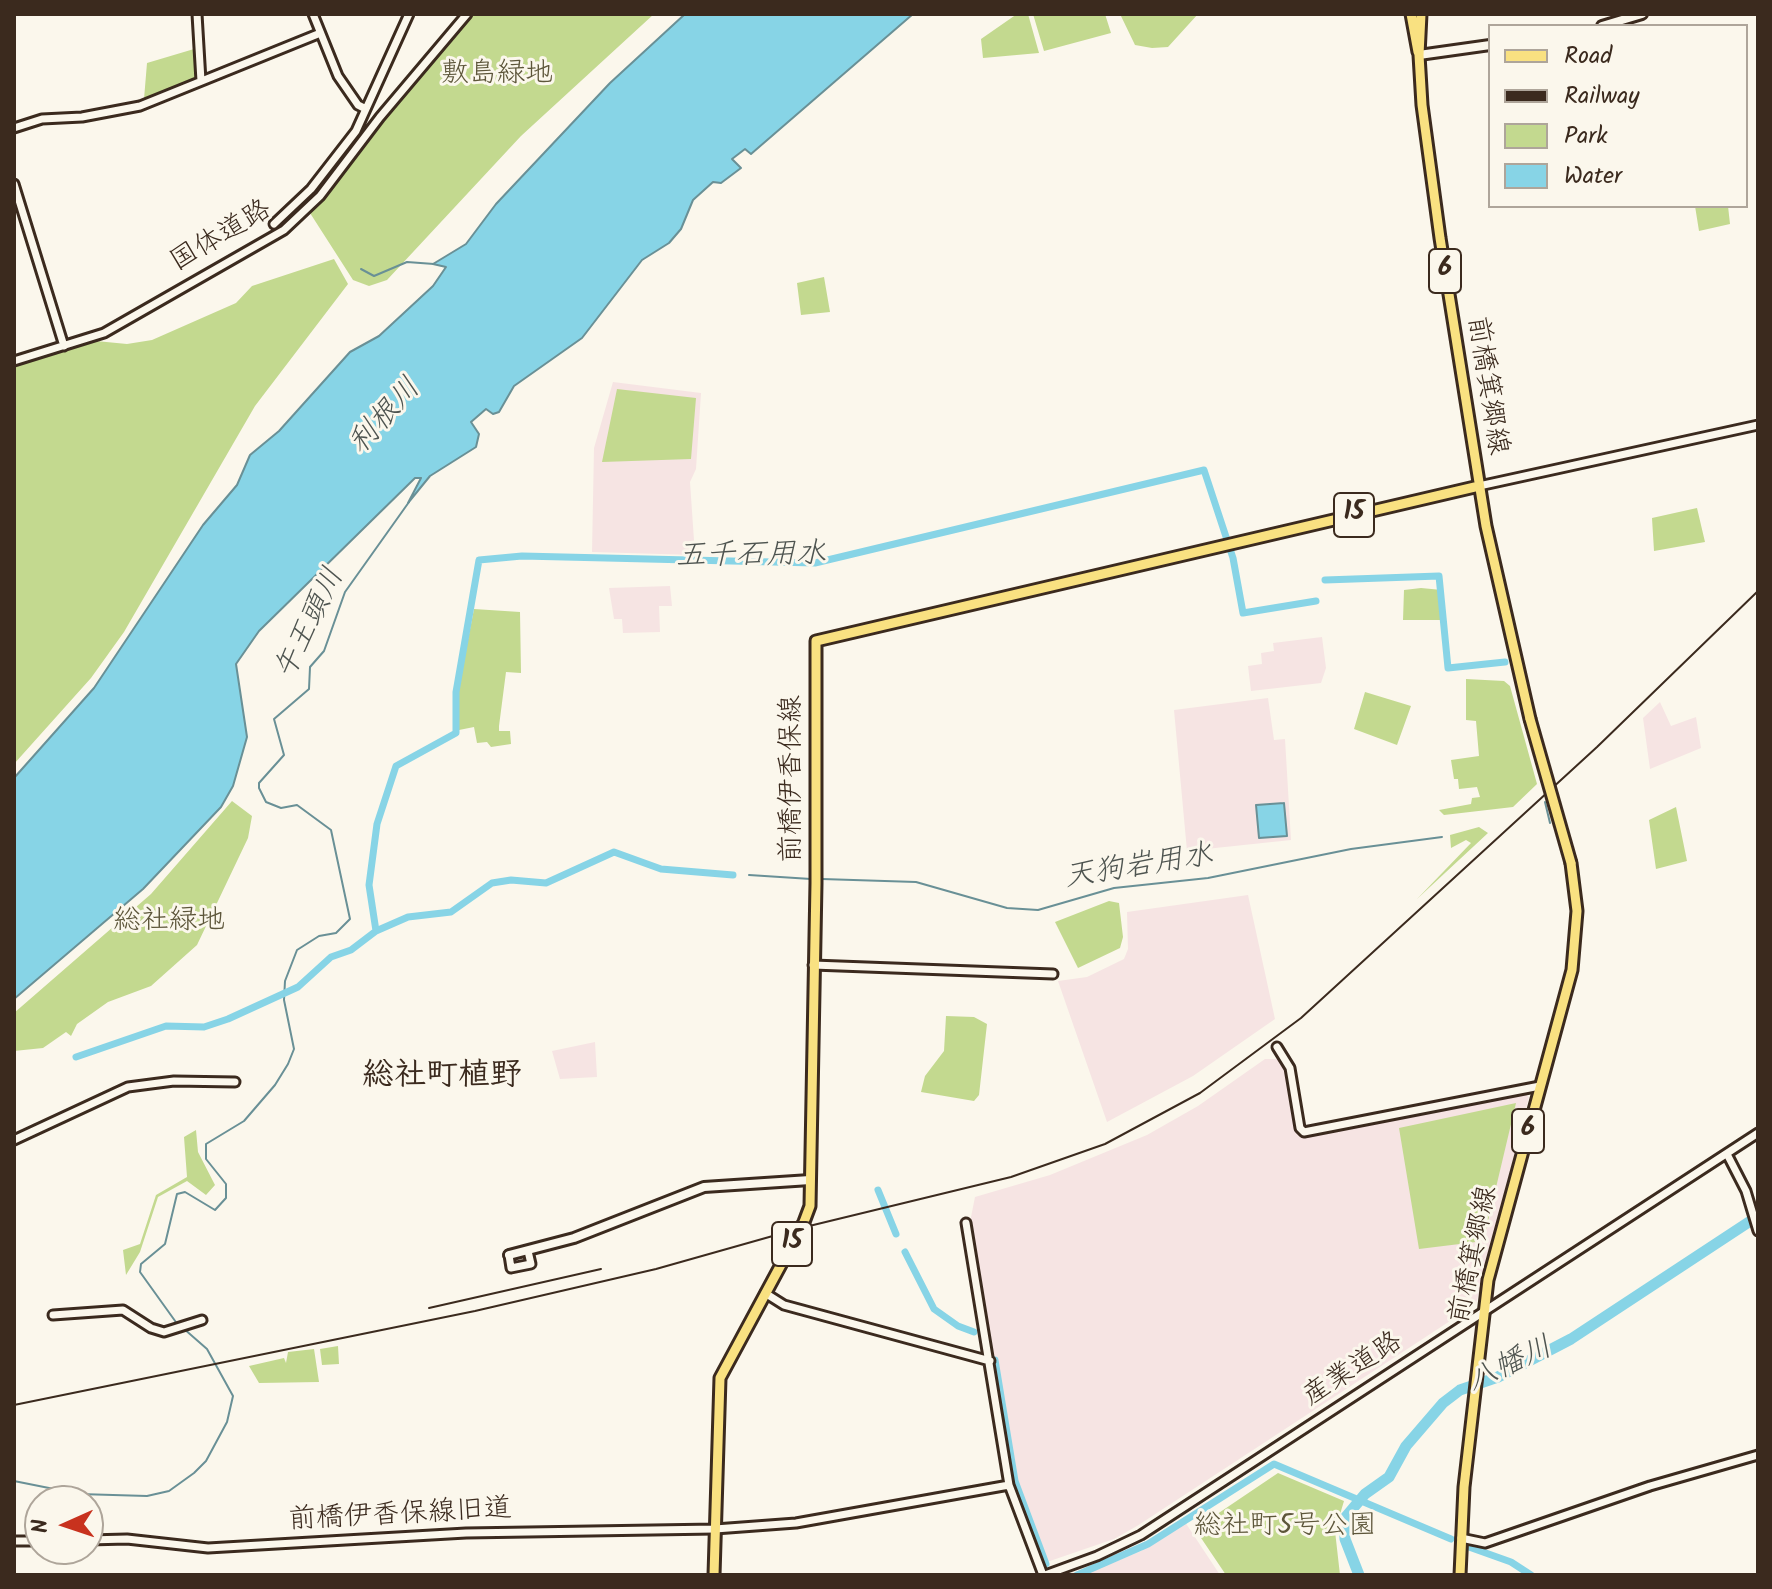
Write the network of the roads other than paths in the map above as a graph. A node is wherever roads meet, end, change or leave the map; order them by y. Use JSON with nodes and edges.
{"nodes":[{"id":1,"x":197,"y":14,"type":"edge"},
{"id":2,"x":313,"y":14,"type":"edge"},
{"id":3,"x":409,"y":14,"type":"edge"},
{"id":4,"x":467,"y":14,"type":"edge"},
{"id":5,"x":1411,"y":14,"type":"edge"},
{"id":6,"x":1421,"y":14,"type":"edge"},
{"id":7,"x":1642,"y":14,"type":"edge"},
{"id":8,"x":1609,"y":24,"type":"edge"},
{"id":9,"x":318,"y":34,"type":"junction"},
{"id":10,"x":1488,"y":45,"type":"edge"},
{"id":11,"x":1419,"y":55,"type":"junction"},
{"id":12,"x":201,"y":81,"type":"junction"},
{"id":13,"x":366,"y":109,"type":"junction"},
{"id":14,"x":37,"y":121,"type":"junction"},
{"id":15,"x":14,"y":128,"type":"edge"},
{"id":16,"x":14,"y":184,"type":"edge"},
{"id":17,"x":274,"y":224,"type":"dead end"},
{"id":18,"x":64,"y":346,"type":"junction"},
{"id":19,"x":14,"y":361,"type":"edge"},
{"id":20,"x":1758,"y":425,"type":"edge"},
{"id":21,"x":1479,"y":486,"type":"junction"},
{"id":22,"x":813,"y":965,"type":"junction"},
{"id":23,"x":1053,"y":974,"type":"dead end"},
{"id":24,"x":1277,"y":1047,"type":"dead end"},
{"id":25,"x":235,"y":1082,"type":"dead end"},
{"id":26,"x":1540,"y":1086,"type":"junction"},
{"id":27,"x":1758,"y":1133,"type":"edge"},
{"id":28,"x":14,"y":1140,"type":"edge"},
{"id":29,"x":1727,"y":1154,"type":"junction"},
{"id":30,"x":810,"y":1180,"type":"junction"},
{"id":31,"x":966,"y":1223,"type":"dead end"},
{"id":32,"x":1757,"y":1229,"type":"edge"},
{"id":33,"x":509,"y":1255,"type":"dead end"},
{"id":34,"x":765,"y":1293,"type":"junction"},
{"id":35,"x":1483,"y":1313,"type":"junction"},
{"id":36,"x":53,"y":1315,"type":"dead end"},
{"id":37,"x":202,"y":1320,"type":"dead end"},
{"id":38,"x":990,"y":1361,"type":"junction"},
{"id":39,"x":1758,"y":1455,"type":"edge"},
{"id":40,"x":1009,"y":1485,"type":"junction"},
{"id":41,"x":715,"y":1529,"type":"junction"},
{"id":42,"x":1461,"y":1538,"type":"junction"},
{"id":43,"x":104,"y":1540,"type":"edge"},
{"id":44,"x":714,"y":1575,"type":"edge"},
{"id":45,"x":1044,"y":1575,"type":"edge"},
{"id":46,"x":1460,"y":1575,"type":"edge"}],
"edges":[{"from":1,"to":12,"type":"street"},
{"from":2,"to":9,"type":"street"},
{"from":3,"to":13,"type":"street"},
{"from":4,"to":18,"type":"street","name":"国体道路"},
{"from":5,"to":11,"type":"main road","name":"前橋箕郷線","number":"6"},
{"from":6,"to":11,"type":"main road","name":"前橋箕郷線","number":"6"},
{"from":7,"to":8,"type":"main road"},
{"from":9,"to":12,"type":"street"},
{"from":9,"to":13,"type":"street"},
{"from":9,"to":14,"type":"street"},
{"from":10,"to":11,"type":"main road"},
{"from":11,"to":21,"type":"main road","name":"前橋箕郷線","number":"6"},
{"from":12,"to":14,"type":"street"},
{"from":13,"to":17,"type":"street"},
{"from":14,"to":15,"type":"street"},
{"from":16,"to":18,"type":"street"},
{"from":18,"to":19,"type":"street","name":"国体道路"},
{"from":20,"to":21,"type":"street"},
{"from":21,"to":22,"type":"main road","name":"前橋伊香保線","number":"15"},
{"from":21,"to":26,"type":"main road","name":"前橋箕郷線","number":"6","bridge":true},
{"from":22,"to":23,"type":"street"},
{"from":22,"to":30,"type":"main road","name":"前橋伊香保線","number":"15"},
{"from":24,"to":26,"type":"street"},
{"from":25,"to":28,"type":"street"},
{"from":26,"to":35,"type":"main road","name":"前橋箕郷線","number":"6"},
{"from":27,"to":29,"type":"street","name":"産業道路"},
{"from":29,"to":32,"type":"street"},
{"from":29,"to":35,"type":"street","name":"産業道路"},
{"from":30,"to":33,"type":"main road"},
{"from":30,"to":34,"type":"main road","name":"前橋伊香保線","number":"15"},
{"from":31,"to":38,"type":"street"},
{"from":34,"to":38,"type":"street"},
{"from":34,"to":41,"type":"main road","name":"前橋伊香保線","number":"15"},
{"from":35,"to":42,"type":"main road","name":"前橋箕郷線","number":"6"},
{"from":35,"to":45,"type":"street","name":"産業道路"},
{"from":36,"to":37,"type":"street"},
{"from":38,"to":40,"type":"street"},
{"from":39,"to":42,"type":"street"},
{"from":40,"to":41,"type":"street","name":"前橋伊香保線旧道"},
{"from":40,"to":45,"type":"street"},
{"from":41,"to":43,"type":"street","name":"前橋伊香保線旧道"},
{"from":41,"to":44,"type":"main road","name":"前橋伊香保線","number":"15"},
{"from":42,"to":46,"type":"main road","number":"6"}]}
